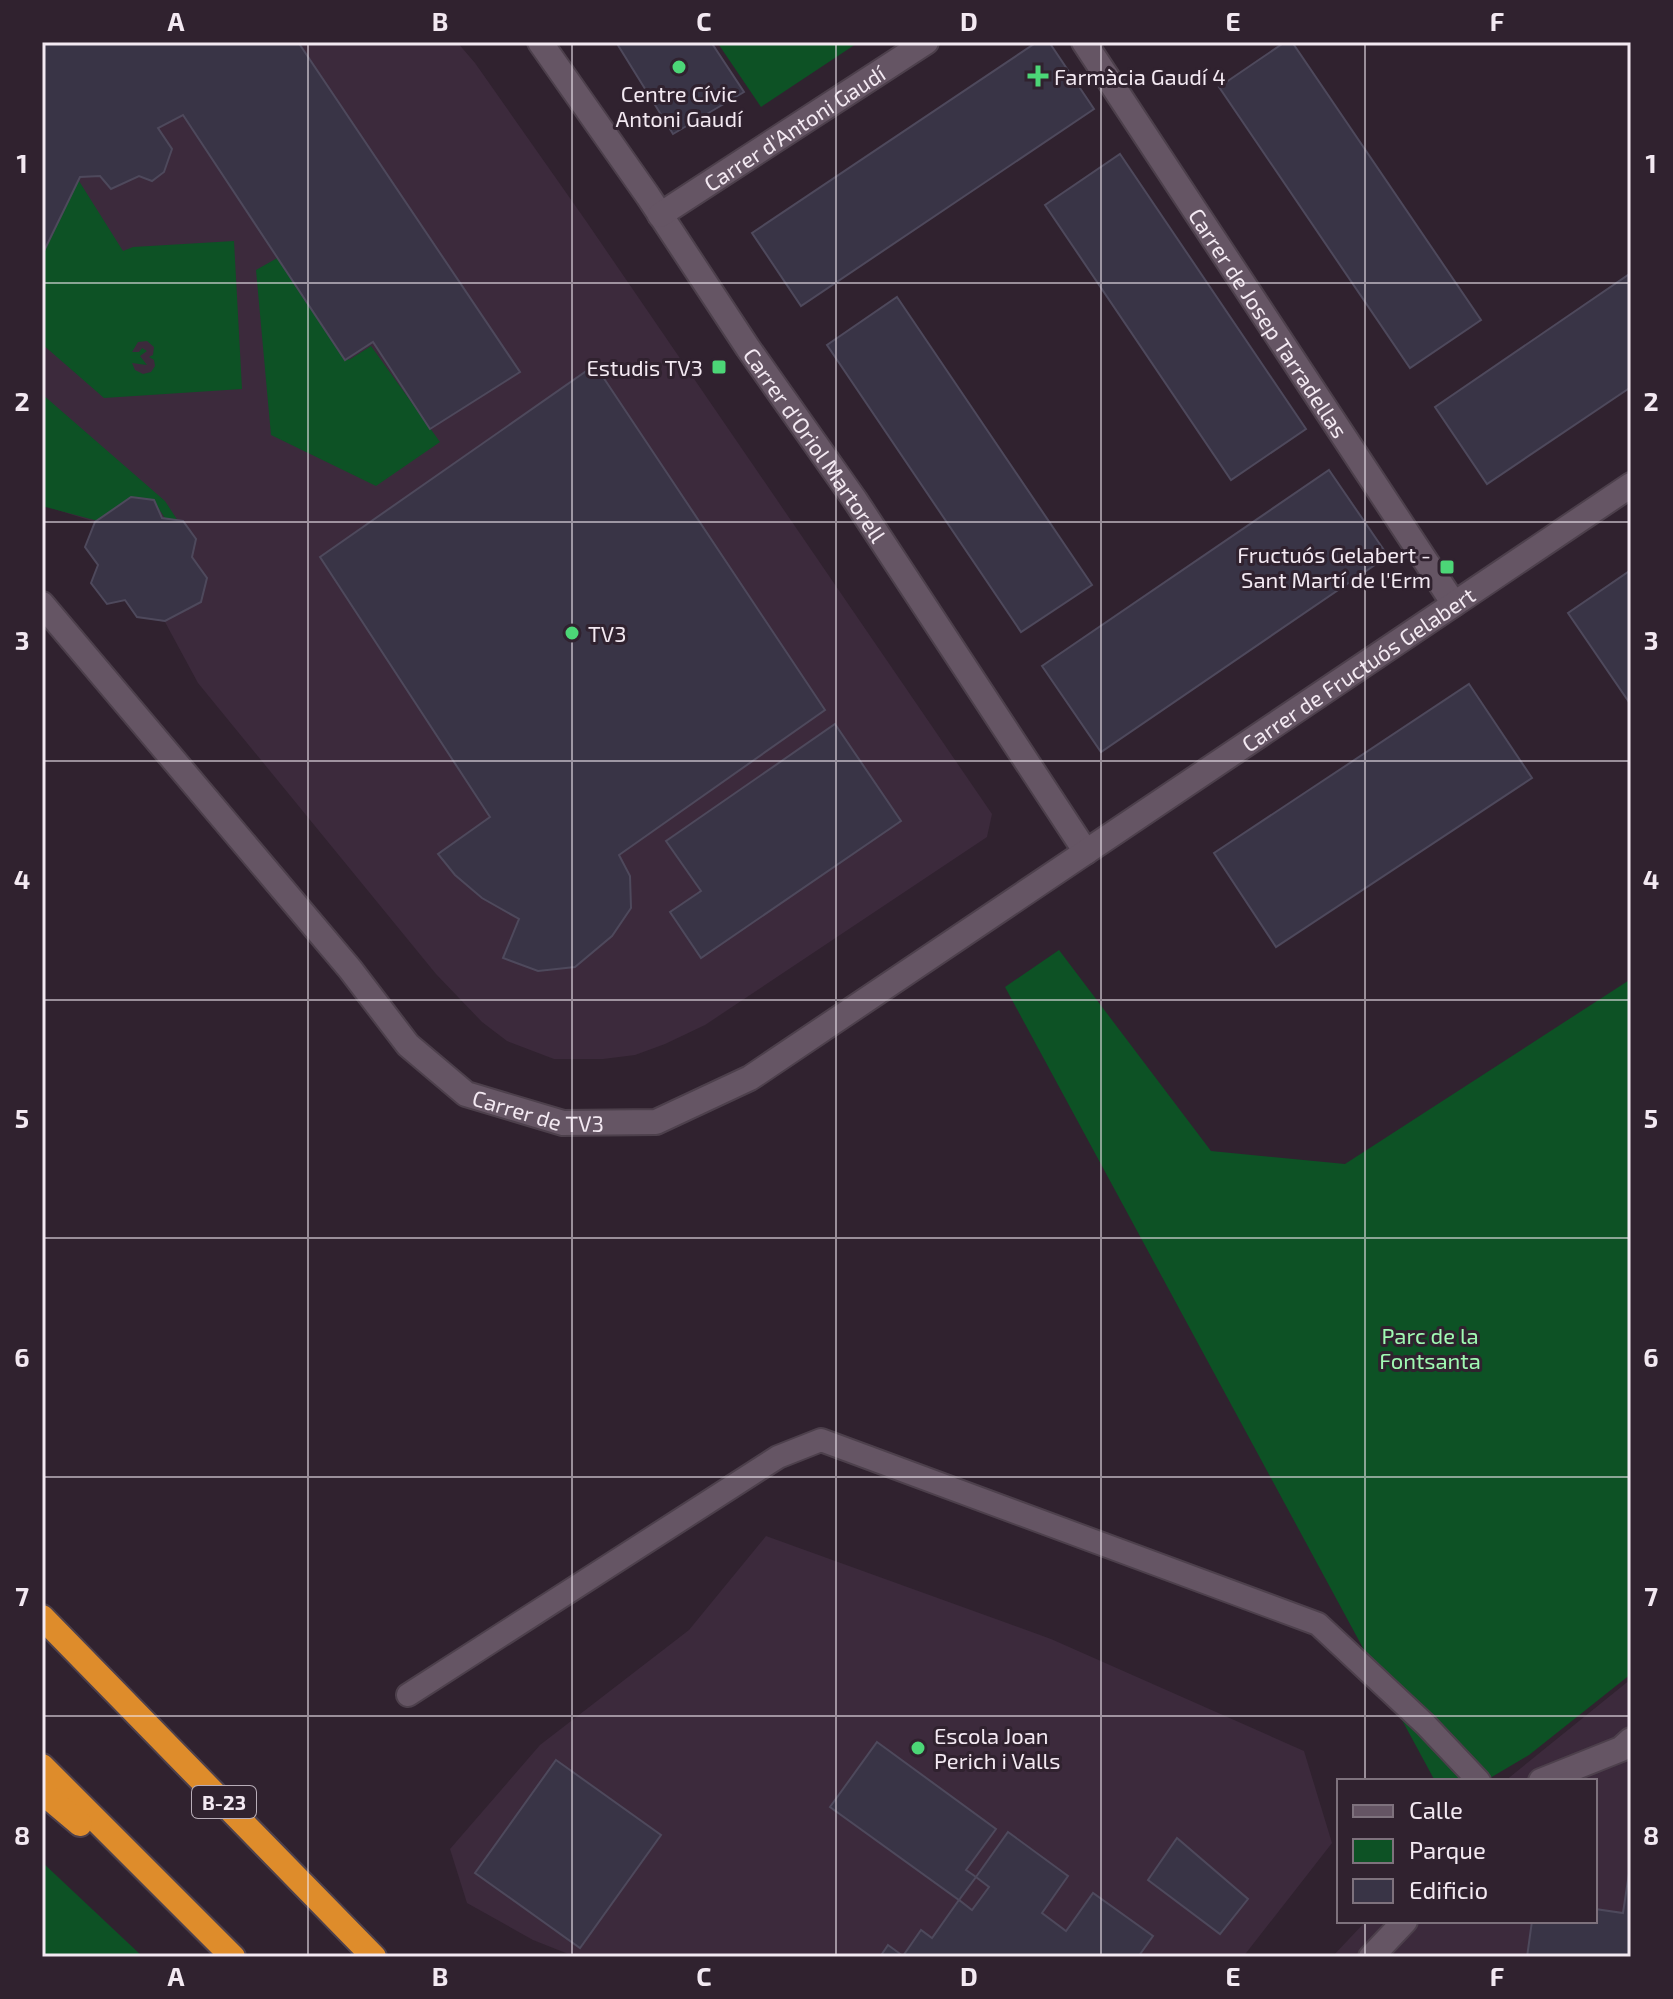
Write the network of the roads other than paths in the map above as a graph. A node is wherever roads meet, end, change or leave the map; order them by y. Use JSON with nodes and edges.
{"nodes":[{"id":1,"x":540,"y":42,"type":"edge"},
{"id":2,"x":926,"y":42,"type":"edge"},
{"id":3,"x":1084,"y":42,"type":"edge"},
{"id":4,"x":660,"y":215,"type":"junction"},
{"id":5,"x":1631,"y":485,"type":"edge"},
{"id":6,"x":42,"y":604,"type":"edge"},
{"id":7,"x":1454,"y":604,"type":"junction"},
{"id":8,"x":1086,"y":852,"type":"junction"},
{"id":9,"x":42,"y":1607,"type":"edge"},
{"id":10,"x":42,"y":1617,"type":"edge"},
{"id":11,"x":73,"y":1647,"type":"junction"},
{"id":12,"x":408,"y":1695,"type":"dead end"},
{"id":13,"x":1628,"y":1746,"type":"edge"},
{"id":14,"x":42,"y":1766,"type":"edge"},
{"id":15,"x":1477,"y":1779,"type":"edge"},
{"id":16,"x":1546,"y":1779,"type":"edge"},
{"id":17,"x":42,"y":1792,"type":"edge"},
{"id":18,"x":1403,"y":1923,"type":"edge"},
{"id":19,"x":207,"y":1931,"type":"junction"},
{"id":20,"x":233,"y":1957,"type":"edge"},
{"id":21,"x":374,"y":1957,"type":"edge"},
{"id":22,"x":1371,"y":1957,"type":"edge"}],
"edges":[{"from":1,"to":4,"type":"street","name":"Carrer d'Oriol Martorell"},
{"from":2,"to":4,"type":"street","name":"Carrer d'Antoni Gaudí"},
{"from":3,"to":7,"type":"street","name":"Carrer de Josep Tarradellas"},
{"from":4,"to":8,"type":"street","name":"Carrer d'Oriol Martorell"},
{"from":5,"to":7,"type":"street","name":"Carrer de Fructuós Gelabert"},
{"from":6,"to":8,"type":"street","name":"Carrer de TV3"},
{"from":7,"to":8,"type":"street","name":"Carrer de Fructuós Gelabert"},
{"from":9,"to":11,"type":"highway"},
{"from":10,"to":11,"type":"highway","number":"B-23"},
{"from":11,"to":21,"type":"highway","number":"B-23"},
{"from":12,"to":15,"type":"lane"},
{"from":13,"to":16,"type":"street"},
{"from":14,"to":19,"type":"highway"},
{"from":17,"to":19,"type":"highway"},
{"from":18,"to":22,"type":"street"},
{"from":19,"to":20,"type":"highway"}]}
